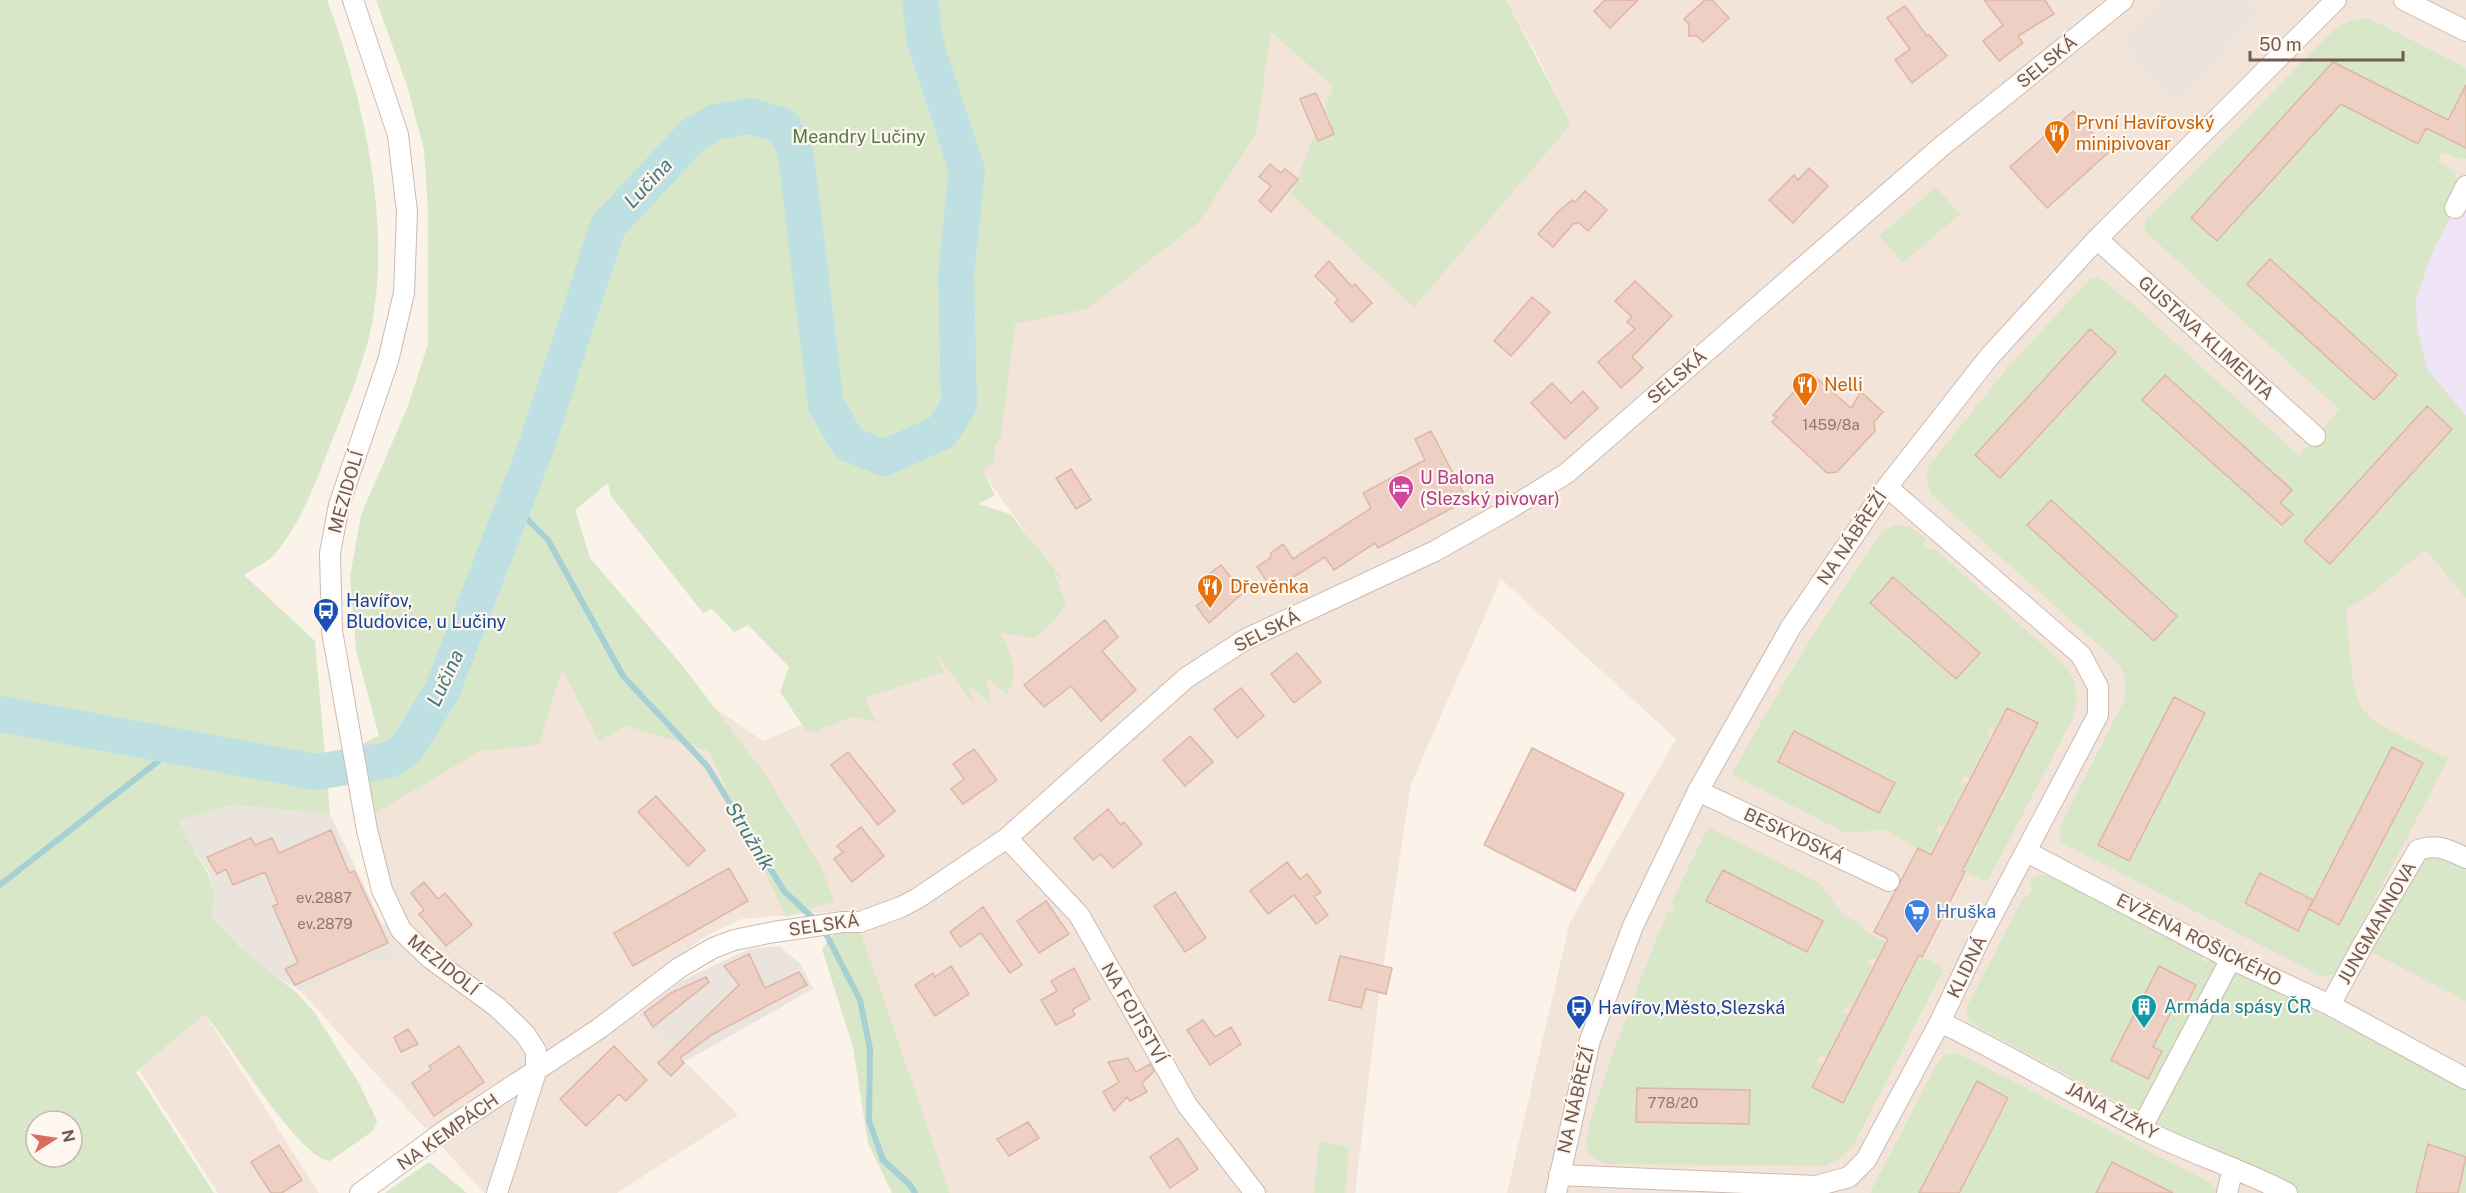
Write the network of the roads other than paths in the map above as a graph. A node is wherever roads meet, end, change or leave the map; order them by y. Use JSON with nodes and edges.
{"nodes":[{"id":1,"x":354,"y":0,"type":"edge"},
{"id":2,"x":2123,"y":0,"type":"edge"},
{"id":3,"x":2336,"y":0,"type":"edge"},
{"id":4,"x":2404,"y":0,"type":"edge"},
{"id":5,"x":2466,"y":32,"type":"edge"},
{"id":6,"x":2466,"y":186,"type":"edge"},
{"id":7,"x":2455,"y":208,"type":"dead end"},
{"id":8,"x":2097,"y":239,"type":"junction"},
{"id":9,"x":2315,"y":435,"type":"dead end"},
{"id":10,"x":1887,"y":487,"type":"junction"},
{"id":11,"x":1698,"y":791,"type":"junction"},
{"id":12,"x":1007,"y":838,"type":"junction"},
{"id":13,"x":2027,"y":852,"type":"junction"},
{"id":14,"x":2466,"y":858,"type":"edge"},
{"id":15,"x":1889,"y":881,"type":"dead end"},
{"id":16,"x":2230,"y":958,"type":"junction"},
{"id":17,"x":2330,"y":1005,"type":"junction"},
{"id":18,"x":1940,"y":1022,"type":"junction"},
{"id":19,"x":536,"y":1072,"type":"junction"},
{"id":20,"x":2466,"y":1079,"type":"edge"},
{"id":21,"x":2141,"y":1129,"type":"junction"},
{"id":22,"x":2233,"y":1168,"type":"junction"},
{"id":23,"x":1558,"y":1184,"type":"edge"},
{"id":24,"x":360,"y":1193,"type":"edge"},
{"id":25,"x":498,"y":1193,"type":"edge"},
{"id":26,"x":1255,"y":1193,"type":"edge"},
{"id":27,"x":2227,"y":1193,"type":"edge"},
{"id":28,"x":2287,"y":1193,"type":"edge"}],
"edges":[{"from":1,"to":19,"type":"street","name":"MEZIDOLÍ"},
{"from":2,"to":12,"type":"street","name":"SELSKÁ"},
{"from":3,"to":8,"type":"street","name":"NA NÁBŘEŽÍ"},
{"from":4,"to":5,"type":"street"},
{"from":6,"to":7,"type":"street"},
{"from":8,"to":9,"type":"street","name":"GUSTAVA KLIMENTA"},
{"from":8,"to":10,"type":"street","name":"NA NÁBŘEŽÍ"},
{"from":10,"to":11,"type":"street","name":"NA NÁBŘEŽÍ"},
{"from":10,"to":13,"type":"street","name":"KLIDNÁ"},
{"from":11,"to":15,"type":"street","name":"BESKYDSKÁ"},
{"from":11,"to":23,"type":"street","name":"NA NÁBŘEŽÍ"},
{"from":12,"to":19,"type":"street","name":"SELSKÁ"},
{"from":12,"to":26,"type":"street","name":"NA FOJTSTVÍ"},
{"from":13,"to":16,"type":"street","name":"EVŽENA ROŠICKÉHO"},
{"from":13,"to":18,"type":"street","name":"KLIDNÁ"},
{"from":14,"to":17,"type":"street","name":"JUNGMANNOVA"},
{"from":16,"to":17,"type":"street","name":"EVŽENA ROŠICKÉHO"},
{"from":16,"to":21,"type":"street"},
{"from":17,"to":20,"type":"street","name":"EVŽENA ROŠICKÉHO"},
{"from":18,"to":21,"type":"street","name":"JANA ŽIŽKY"},
{"from":18,"to":23,"type":"street","name":"KLIDNÁ"},
{"from":19,"to":24,"type":"street","name":"NA KEMPÁCH"},
{"from":19,"to":25,"type":"street"},
{"from":21,"to":22,"type":"street","name":"JANA ŽIŽKY"},
{"from":22,"to":27,"type":"street"},
{"from":22,"to":28,"type":"street","name":"JANA ŽIŽKY"}]}
